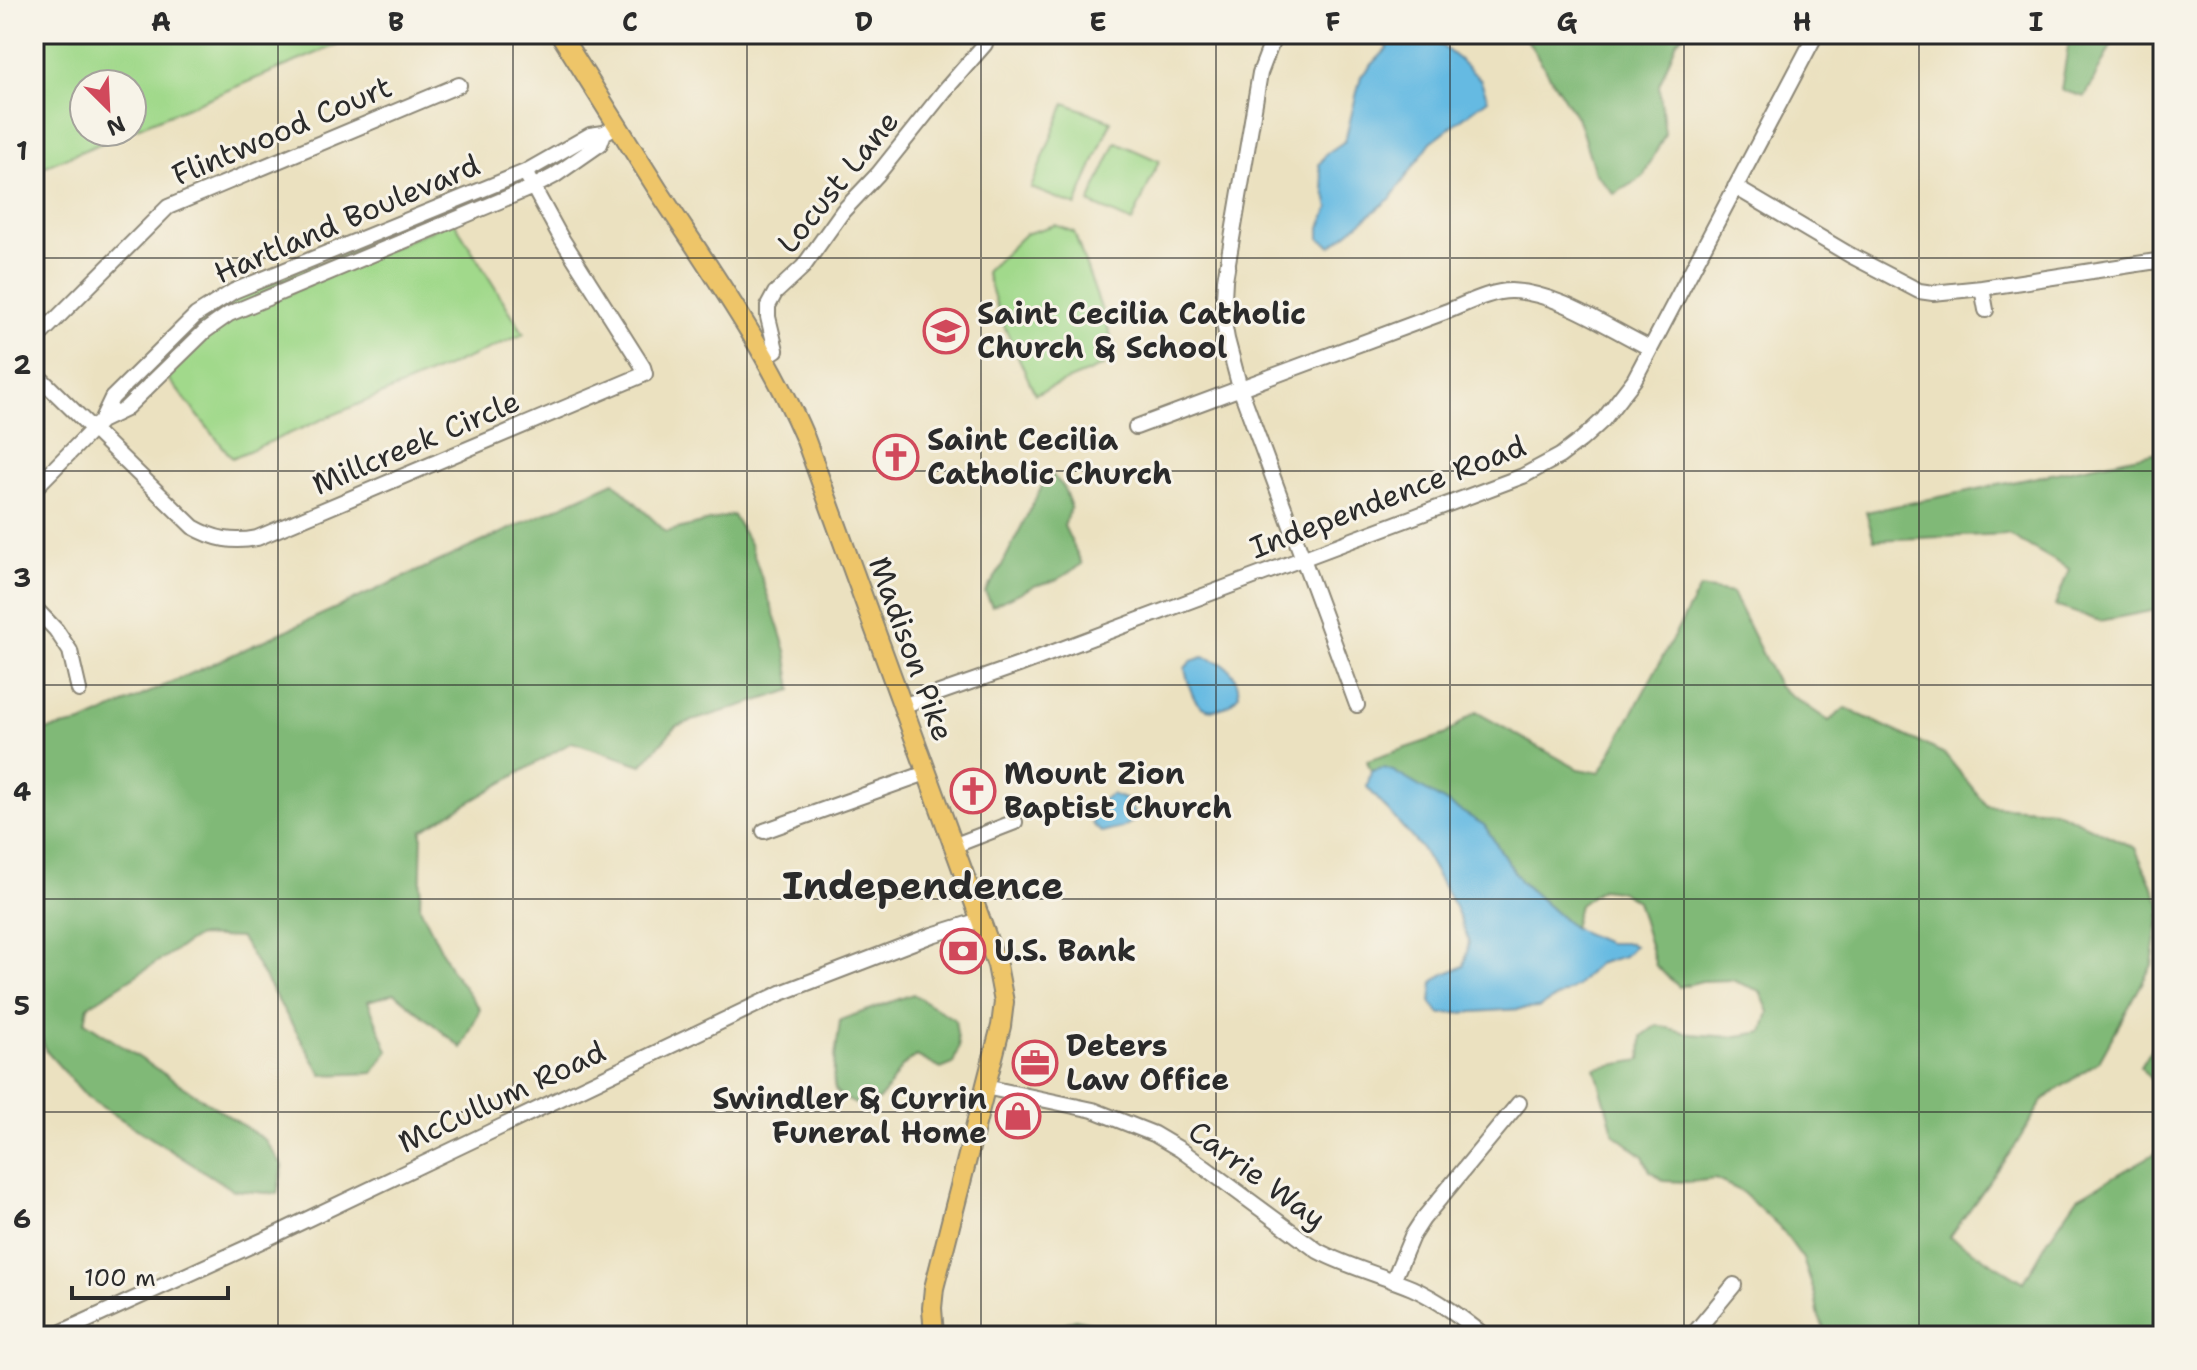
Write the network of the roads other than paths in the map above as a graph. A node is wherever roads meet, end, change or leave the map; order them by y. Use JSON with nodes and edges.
{"nodes":[{"id":1,"x":560,"y":34,"type":"edge"},
{"id":2,"x":1275,"y":34,"type":"edge"},
{"id":3,"x":1816,"y":34,"type":"edge"},
{"id":4,"x":985,"y":44,"type":"dead end"},
{"id":5,"x":459,"y":85,"type":"dead end"},
{"id":6,"x":611,"y":129,"type":"junction"},
{"id":7,"x":525,"y":172,"type":"junction"},
{"id":8,"x":533,"y":187,"type":"junction"},
{"id":9,"x":1735,"y":187,"type":"junction"},
{"id":10,"x":2163,"y":260,"type":"edge"},
{"id":11,"x":1982,"y":288,"type":"junction"},
{"id":12,"x":1986,"y":310,"type":"dead end"},
{"id":13,"x":34,"y":341,"type":"edge"},
{"id":14,"x":1650,"y":348,"type":"junction"},
{"id":15,"x":765,"y":357,"type":"junction"},
{"id":16,"x":34,"y":372,"type":"edge"},
{"id":17,"x":1240,"y":388,"type":"junction"},
{"id":18,"x":97,"y":425,"type":"junction"},
{"id":19,"x":1136,"y":427,"type":"dead end"},
{"id":20,"x":34,"y":489,"type":"edge"},
{"id":21,"x":1304,"y":559,"type":"junction"},
{"id":22,"x":34,"y":607,"type":"edge"},
{"id":23,"x":79,"y":690,"type":"dead end"},
{"id":24,"x":1357,"y":705,"type":"dead end"},
{"id":25,"x":902,"y":706,"type":"junction"},
{"id":26,"x":926,"y":773,"type":"junction"},
{"id":27,"x":1015,"y":822,"type":"dead end"},
{"id":28,"x":764,"y":831,"type":"dead end"},
{"id":29,"x":953,"y":846,"type":"junction"},
{"id":30,"x":980,"y":920,"type":"junction"},
{"id":31,"x":985,"y":1087,"type":"junction"},
{"id":32,"x":1519,"y":1103,"type":"dead end"},
{"id":33,"x":1393,"y":1281,"type":"junction"},
{"id":34,"x":1734,"y":1285,"type":"dead end"},
{"id":35,"x":53,"y":1336,"type":"edge"},
{"id":36,"x":934,"y":1336,"type":"edge"},
{"id":37,"x":1485,"y":1336,"type":"edge"},
{"id":38,"x":1692,"y":1336,"type":"edge"}],
"edges":[{"from":1,"to":6,"type":"main road","name":"Madison Pike"},
{"from":2,"to":17,"type":"street"},
{"from":3,"to":9,"type":"street","name":"Independence Road"},
{"from":4,"to":15,"type":"street","name":"Locust Lane"},
{"from":5,"to":13,"type":"street","name":"Flintwood Court"},
{"from":6,"to":7,"type":"street","name":"Hartland Boulevard"},
{"from":6,"to":8,"type":"street","name":"Hartland Boulevard"},
{"from":6,"to":15,"type":"main road","name":"Madison Pike"},
{"from":7,"to":8,"type":"street","name":"Millcreek Circle"},
{"from":7,"to":18,"type":"street","name":"Hartland Boulevard"},
{"from":8,"to":18,"type":"street","name":"Hartland Boulevard"},
{"from":8,"to":18,"type":"street","name":"Millcreek Circle"},
{"from":9,"to":11,"type":"street"},
{"from":9,"to":14,"type":"street","name":"Independence Road"},
{"from":10,"to":11,"type":"street"},
{"from":11,"to":12,"type":"street"},
{"from":14,"to":17,"type":"street"},
{"from":14,"to":21,"type":"street","name":"Independence Road"},
{"from":15,"to":25,"type":"main road","name":"Madison Pike"},
{"from":16,"to":18,"type":"street","name":"Millcreek Circle"},
{"from":17,"to":19,"type":"street"},
{"from":17,"to":21,"type":"street"},
{"from":18,"to":20,"type":"street","name":"Hartland Boulevard"},
{"from":21,"to":24,"type":"street"},
{"from":21,"to":25,"type":"street","name":"Independence Road"},
{"from":22,"to":23,"type":"street"},
{"from":25,"to":26,"type":"main road","name":"Madison Pike"},
{"from":26,"to":28,"type":"street"},
{"from":26,"to":29,"type":"main road","name":"Madison Pike"},
{"from":27,"to":29,"type":"street"},
{"from":29,"to":30,"type":"main road","name":"Madison Pike"},
{"from":30,"to":31,"type":"main road","name":"Madison Pike"},
{"from":30,"to":35,"type":"street","name":"McCullum Road"},
{"from":31,"to":33,"type":"street","name":"Carrie Way"},
{"from":31,"to":36,"type":"main road","name":"Madison Pike"},
{"from":32,"to":33,"type":"street"},
{"from":33,"to":37,"type":"street","name":"Carrie Way"},
{"from":34,"to":38,"type":"street"}]}
